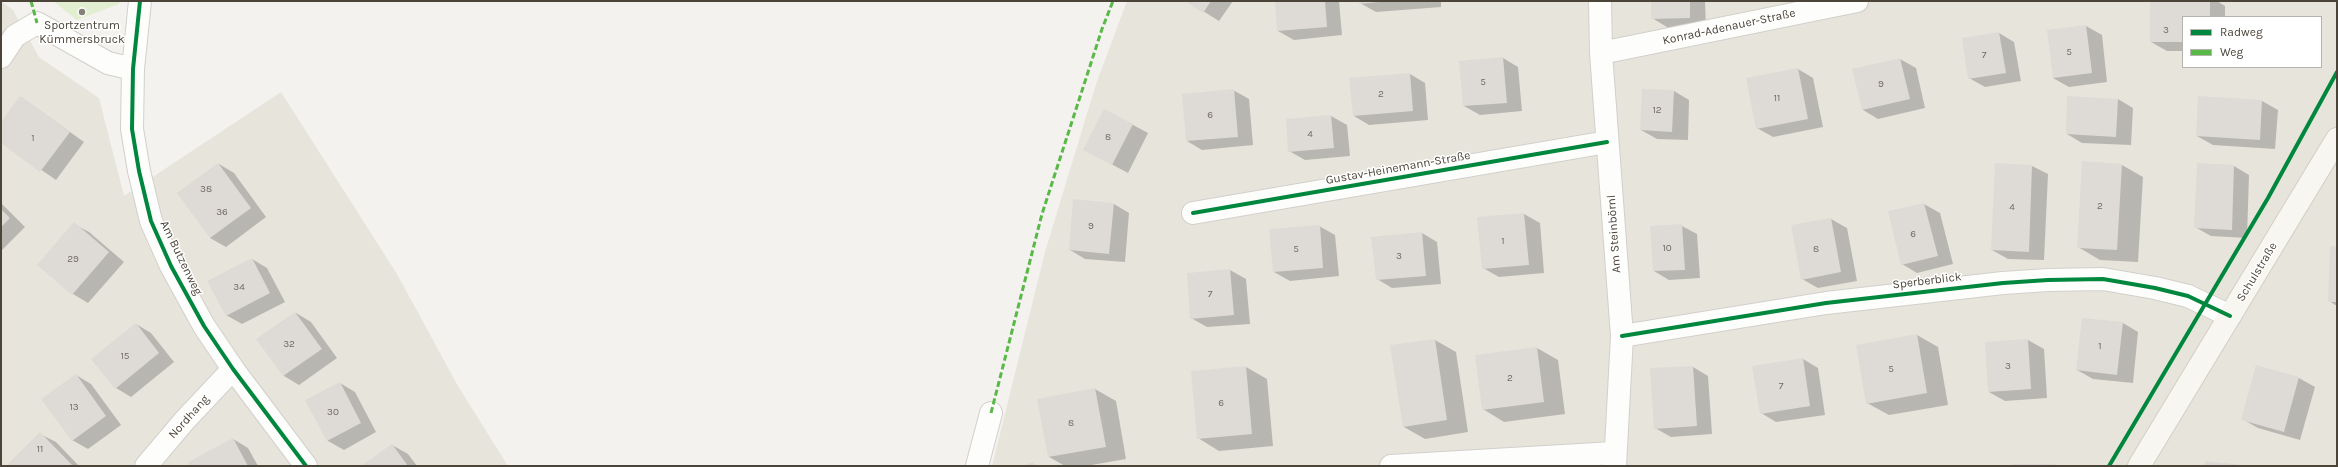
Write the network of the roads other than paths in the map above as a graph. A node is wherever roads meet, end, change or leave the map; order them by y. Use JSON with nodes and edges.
{"nodes":[{"id":1,"x":140,"y":1,"type":"edge"},
{"id":2,"x":1600,"y":1,"type":"edge"},
{"id":3,"x":1857,"y":1,"type":"edge"},
{"id":4,"x":1601,"y":53,"type":"junction"},
{"id":5,"x":1,"y":57,"type":"edge"},
{"id":6,"x":133,"y":69,"type":"junction"},
{"id":7,"x":2337,"y":139,"type":"edge"},
{"id":8,"x":1607,"y":142,"type":"junction"},
{"id":9,"x":1193,"y":213,"type":"dead end"},
{"id":10,"x":2230,"y":316,"type":"junction"},
{"id":11,"x":1622,"y":336,"type":"junction"},
{"id":12,"x":233,"y":369,"type":"junction"},
{"id":13,"x":991,"y":413,"type":"dead end"},
{"id":14,"x":1614,"y":460,"type":"edge"},
{"id":15,"x":146,"y":466,"type":"edge"},
{"id":16,"x":306,"y":466,"type":"edge"},
{"id":17,"x":976,"y":466,"type":"edge"},
{"id":18,"x":1391,"y":466,"type":"edge"},
{"id":19,"x":2139,"y":466,"type":"edge"}],
"edges":[{"from":1,"to":6,"type":"street","name":"Am Butzenweg"},
{"from":2,"to":4,"type":"street","name":"Am Steinbörnl"},
{"from":3,"to":4,"type":"street","name":"Konrad-Adenauer-Straße"},
{"from":4,"to":8,"type":"street","name":"Am Steinbörnl"},
{"from":5,"to":6,"type":"street"},
{"from":6,"to":12,"type":"street","name":"Am Butzenweg"},
{"from":7,"to":10,"type":"street","name":"Schulstraße"},
{"from":8,"to":9,"type":"street","name":"Gustav-Heinemann-Straße"},
{"from":8,"to":11,"type":"street","name":"Am Steinbörnl"},
{"from":10,"to":11,"type":"street","name":"Sperberblick"},
{"from":10,"to":19,"type":"street","name":"Schulstraße"},
{"from":11,"to":14,"type":"street","name":"Am Steinbörnl"},
{"from":12,"to":15,"type":"street","name":"Nordhang"},
{"from":12,"to":16,"type":"street","name":"Am Butzenweg"},
{"from":13,"to":17,"type":"street"},
{"from":14,"to":18,"type":"street"}]}
